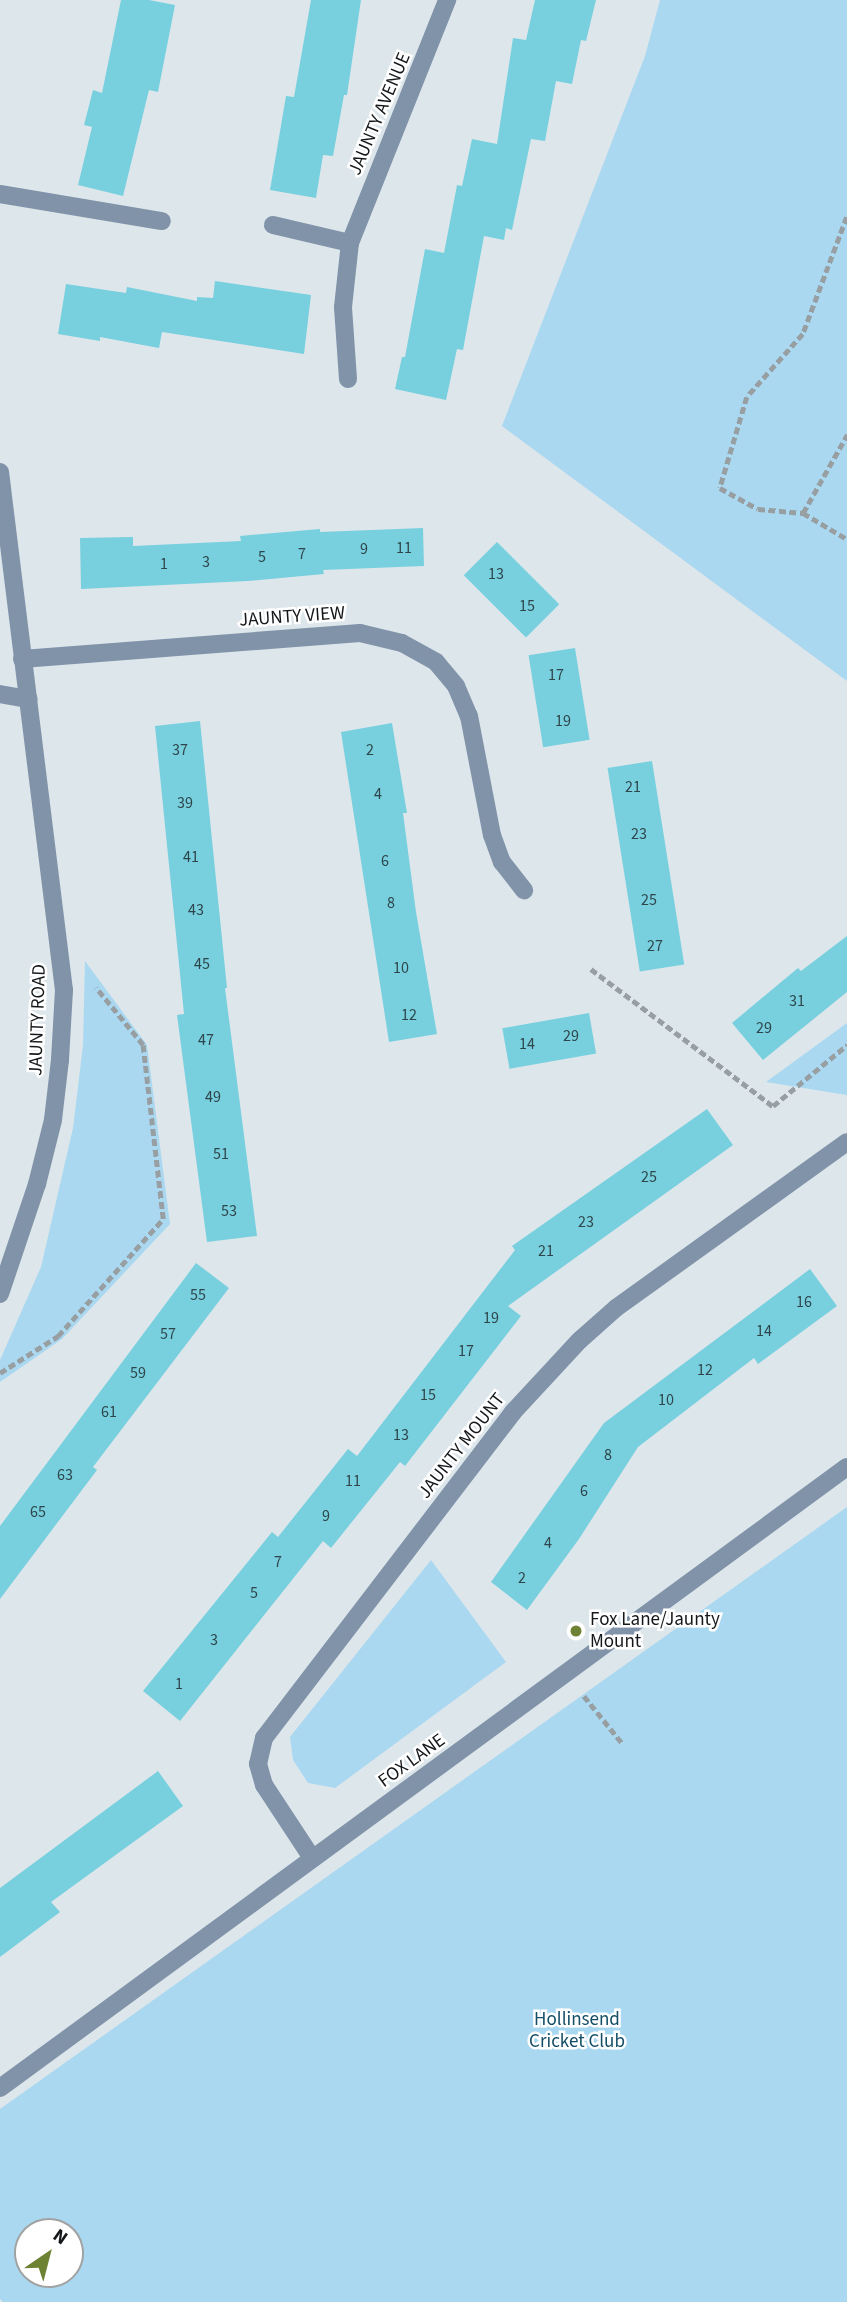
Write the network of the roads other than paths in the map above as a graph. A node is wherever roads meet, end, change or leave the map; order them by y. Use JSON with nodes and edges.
{"nodes":[{"id":1,"x":447,"y":0,"type":"edge"},
{"id":2,"x":0,"y":194,"type":"edge"},
{"id":3,"x":162,"y":221,"type":"dead end"},
{"id":4,"x":273,"y":225,"type":"dead end"},
{"id":5,"x":349,"y":243,"type":"junction"},
{"id":6,"x":348,"y":379,"type":"dead end"},
{"id":7,"x":0,"y":472,"type":"edge"},
{"id":8,"x":22,"y":659,"type":"junction"},
{"id":9,"x":0,"y":694,"type":"edge"},
{"id":10,"x":29,"y":699,"type":"junction"},
{"id":11,"x":524,"y":890,"type":"dead end"},
{"id":12,"x":847,"y":1142,"type":"edge"},
{"id":13,"x":0,"y":1294,"type":"edge"},
{"id":14,"x":847,"y":1467,"type":"edge"},
{"id":15,"x":312,"y":1858,"type":"junction"},
{"id":16,"x":0,"y":2088,"type":"edge"}],
"edges":[{"from":1,"to":5,"type":"street","name":"JAUNTY AVENUE"},
{"from":2,"to":3,"type":"street"},
{"from":4,"to":5,"type":"street"},
{"from":5,"to":6,"type":"street","name":"JAUNTY AVENUE"},
{"from":7,"to":8,"type":"street","name":"JAUNTY ROAD"},
{"from":8,"to":10,"type":"street","name":"JAUNTY ROAD"},
{"from":8,"to":11,"type":"street","name":"JAUNTY VIEW"},
{"from":9,"to":10,"type":"street"},
{"from":10,"to":13,"type":"street","name":"JAUNTY ROAD"},
{"from":12,"to":15,"type":"street","name":"JAUNTY MOUNT"},
{"from":14,"to":15,"type":"street","name":"FOX LANE"},
{"from":15,"to":16,"type":"street","name":"FOX LANE"}]}
